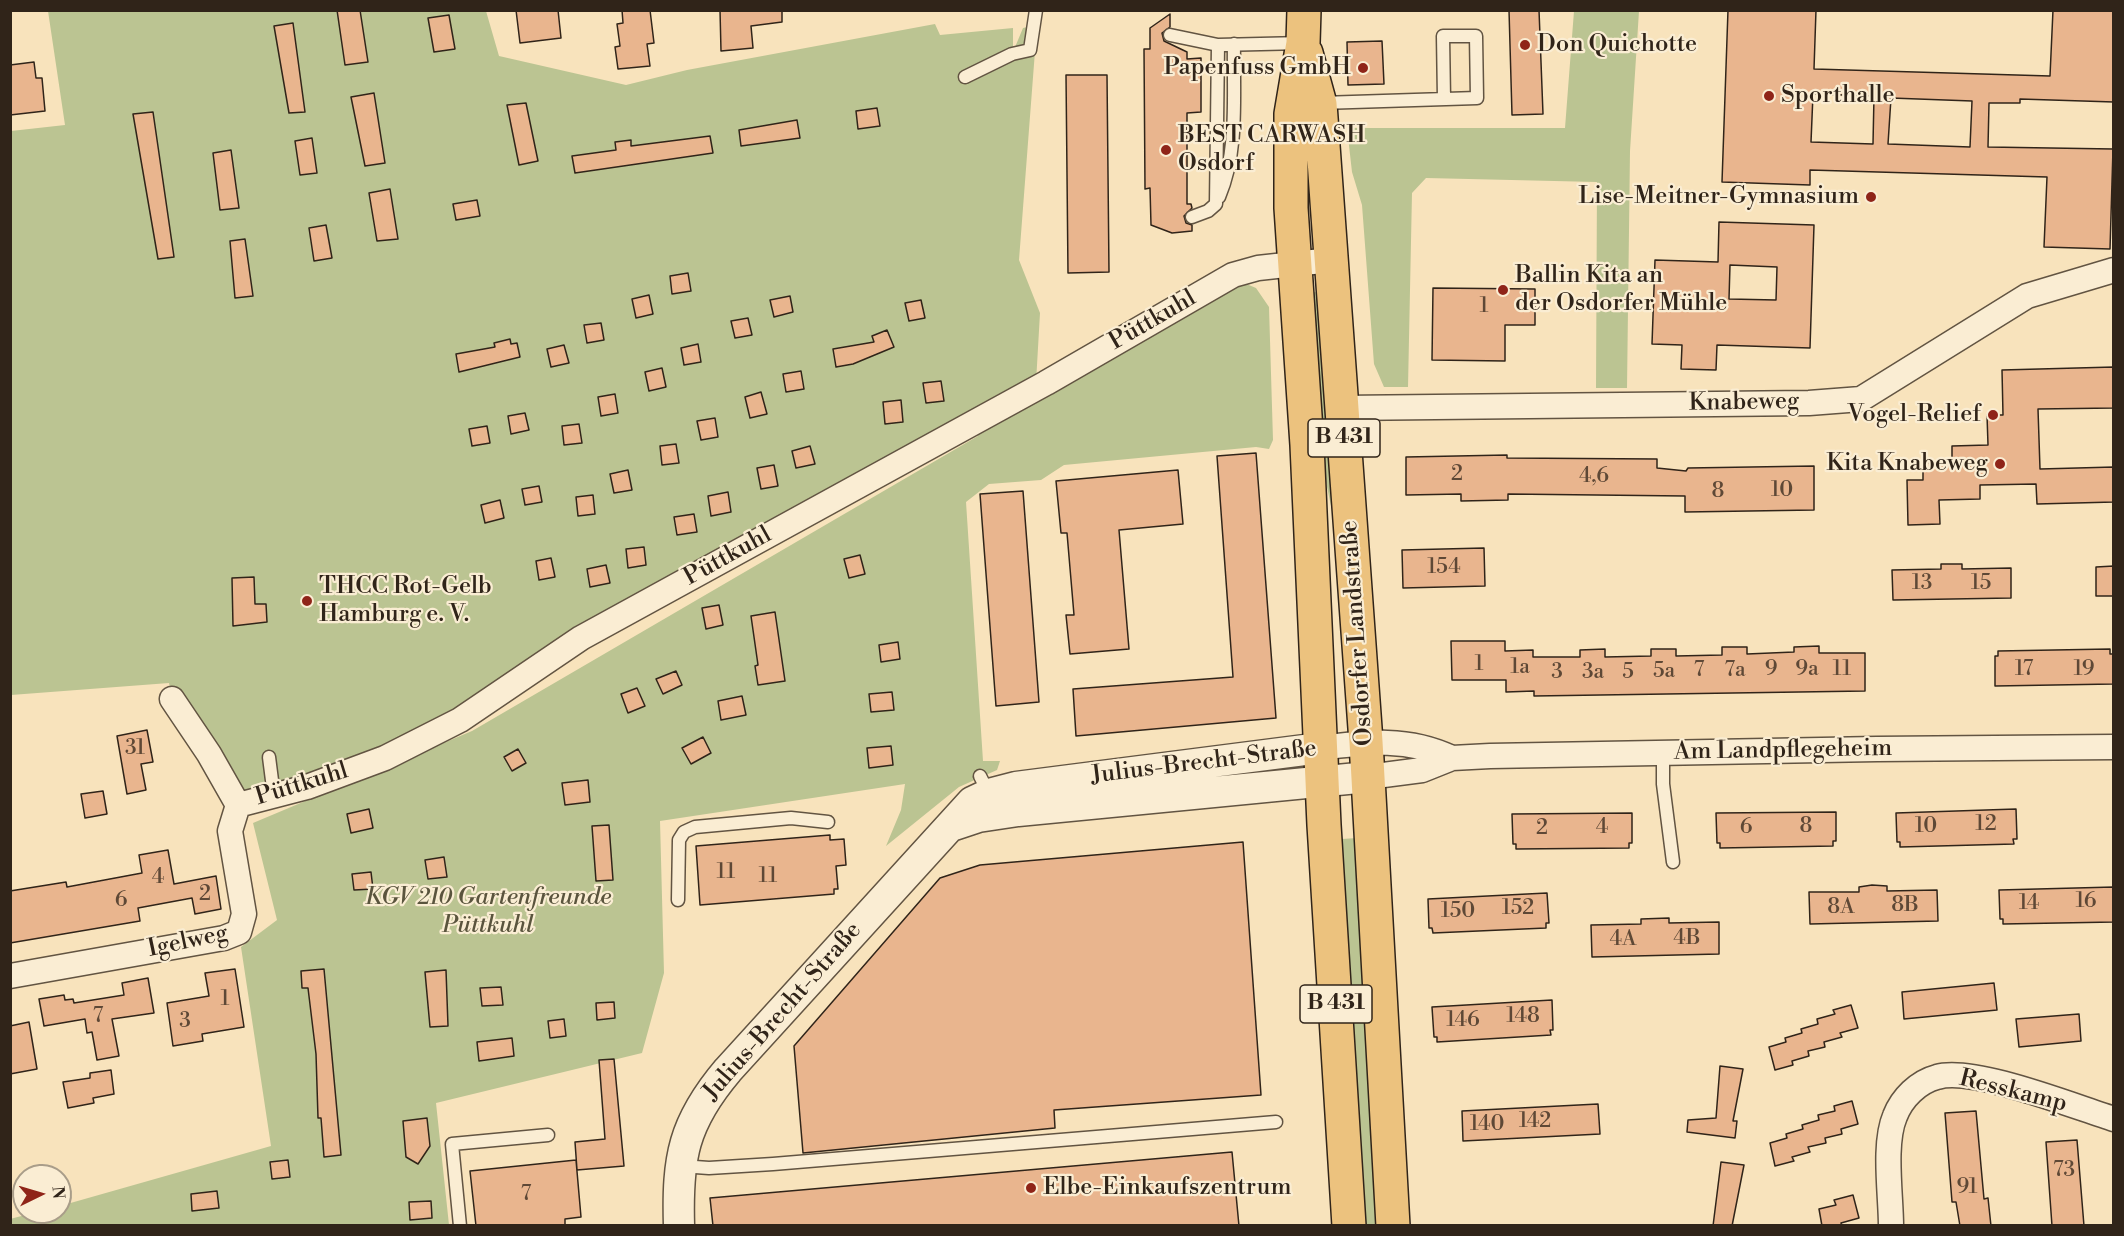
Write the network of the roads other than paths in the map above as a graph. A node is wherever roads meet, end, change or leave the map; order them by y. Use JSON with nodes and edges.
{"nodes":[{"id":1,"x":1035,"y":10,"type":"edge"},
{"id":2,"x":1304,"y":10,"type":"edge"},
{"id":3,"x":1170,"y":35,"type":"dead end"},
{"id":4,"x":1303,"y":43,"type":"junction"},
{"id":5,"x":1234,"y":44,"type":"junction"},
{"id":6,"x":1218,"y":45,"type":"junction"},
{"id":7,"x":965,"y":77,"type":"dead end"},
{"id":8,"x":1444,"y":99,"type":"junction"},
{"id":9,"x":1320,"y":104,"type":"junction"},
{"id":10,"x":1216,"y":204,"type":"junction"},
{"id":11,"x":1192,"y":217,"type":"dead end"},
{"id":12,"x":1330,"y":260,"type":"junction"},
{"id":13,"x":1297,"y":264,"type":"junction"},
{"id":14,"x":2114,"y":270,"type":"edge"},
{"id":15,"x":1342,"y":408,"type":"junction"},
{"id":16,"x":172,"y":699,"type":"dead end"},
{"id":17,"x":1366,"y":742,"type":"junction"},
{"id":18,"x":2114,"y":747,"type":"edge"},
{"id":19,"x":1320,"y":748,"type":"junction"},
{"id":20,"x":1663,"y":753,"type":"junction"},
{"id":21,"x":269,"y":757,"type":"dead end"},
{"id":22,"x":1452,"y":758,"type":"junction"},
{"id":23,"x":1368,"y":777,"type":"junction"},
{"id":24,"x":1322,"y":782,"type":"junction"},
{"id":25,"x":274,"y":796,"type":"junction"},
{"id":26,"x":238,"y":805,"type":"junction"},
{"id":27,"x":828,"y":822,"type":"dead end"},
{"id":28,"x":948,"y":827,"type":"junction"},
{"id":29,"x":1673,"y":862,"type":"dead end"},
{"id":30,"x":678,"y":900,"type":"dead end"},
{"id":31,"x":10,"y":976,"type":"edge"},
{"id":32,"x":2114,"y":1119,"type":"edge"},
{"id":33,"x":1276,"y":1122,"type":"dead end"},
{"id":34,"x":548,"y":1136,"type":"dead end"},
{"id":35,"x":680,"y":1166,"type":"junction"},
{"id":36,"x":460,"y":1226,"type":"edge"},
{"id":37,"x":679,"y":1226,"type":"edge"},
{"id":38,"x":1349,"y":1226,"type":"edge"},
{"id":39,"x":1393,"y":1226,"type":"edge"},
{"id":40,"x":1891,"y":1226,"type":"edge"}],
"edges":[{"from":1,"to":7,"type":"lane"},
{"from":2,"to":4,"type":"main road","name":"Osdorfer Landstraße","number":"B 431"},
{"from":3,"to":6,"type":"lane"},
{"from":4,"to":5,"type":"lane"},
{"from":4,"to":9,"type":"main road","name":"Osdorfer Landstraße","number":"B 431"},
{"from":4,"to":13,"type":"main road","name":"Osdorfer Landstraße","number":"B 431"},
{"from":5,"to":6,"type":"lane"},
{"from":5,"to":10,"type":"lane"},
{"from":6,"to":10,"type":"lane"},
{"from":8,"to":8,"type":"lane"},
{"from":8,"to":9,"type":"lane"},
{"from":9,"to":12,"type":"main road","name":"Osdorfer Landstraße","number":"B 431"},
{"from":10,"to":11,"type":"lane"},
{"from":12,"to":13,"type":"street","name":"Püttkuhl"},
{"from":12,"to":15,"type":"main road","name":"Osdorfer Landstraße","number":"B 431"},
{"from":13,"to":19,"type":"main road","name":"Osdorfer Landstraße","number":"B 431"},
{"from":13,"to":25,"type":"street","name":"Püttkuhl"},
{"from":14,"to":15,"type":"street","name":"Knabeweg"},
{"from":15,"to":17,"type":"main road","name":"Osdorfer Landstraße","number":"B 431"},
{"from":16,"to":26,"type":"street","name":"Püttkuhl"},
{"from":17,"to":19,"type":"street","name":"Julius-Brecht-Straße"},
{"from":17,"to":22,"type":"street","name":"Am Landpflegeheim"},
{"from":17,"to":23,"type":"main road","name":"Osdorfer Landstraße","number":"B 431"},
{"from":18,"to":20,"type":"street","name":"Am Landpflegeheim"},
{"from":19,"to":24,"type":"main road","name":"Osdorfer Landstraße","number":"B 431"},
{"from":19,"to":28,"type":"street","name":"Julius-Brecht-Straße"},
{"from":20,"to":22,"type":"street","name":"Am Landpflegeheim"},
{"from":20,"to":29,"type":"lane"},
{"from":21,"to":25,"type":"lane"},
{"from":22,"to":23,"type":"street","name":"Am Landpflegeheim"},
{"from":23,"to":24,"type":"street","name":"Julius-Brecht-Straße"},
{"from":23,"to":39,"type":"main road","name":"Osdorfer Landstraße","number":"B 431"},
{"from":24,"to":28,"type":"street","name":"Julius-Brecht-Straße"},
{"from":24,"to":38,"type":"main road","name":"Osdorfer Landstraße","number":"B 431"},
{"from":25,"to":26,"type":"street","name":"Püttkuhl"},
{"from":26,"to":31,"type":"street","name":"Igelweg"},
{"from":27,"to":30,"type":"lane"},
{"from":28,"to":35,"type":"street","name":"Julius-Brecht-Straße"},
{"from":32,"to":40,"type":"street","name":"Resskamp"},
{"from":33,"to":35,"type":"lane"},
{"from":34,"to":36,"type":"lane"},
{"from":35,"to":37,"type":"street","name":"Julius-Brecht-Straße"}]}
